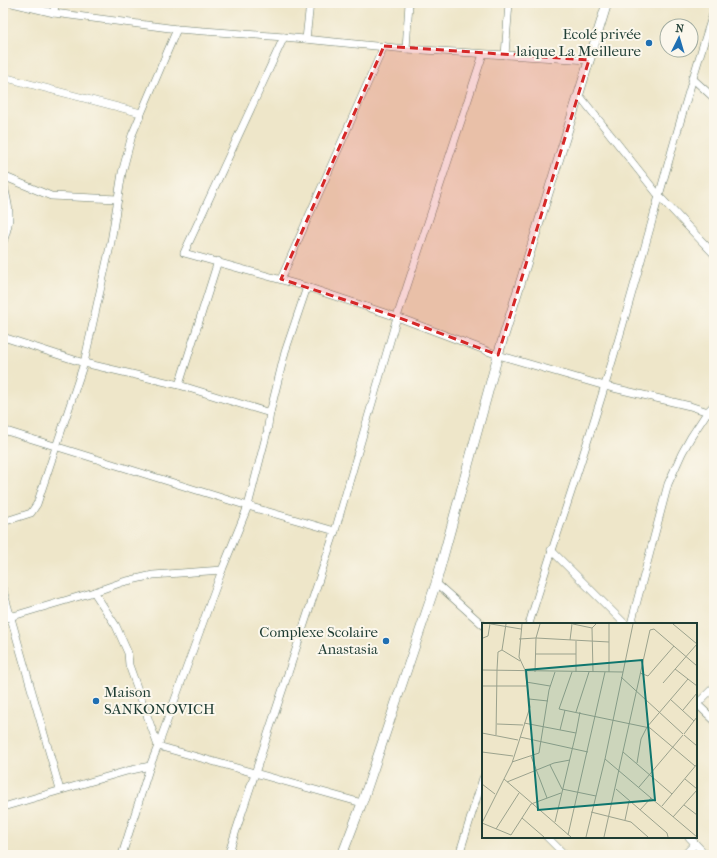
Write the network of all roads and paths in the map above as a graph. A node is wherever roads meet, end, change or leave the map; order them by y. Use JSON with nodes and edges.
{"nodes":[{"id":1,"x":12,"y":3,"type":"edge"},
{"id":2,"x":55,"y":3,"type":"edge"},
{"id":3,"x":310,"y":3,"type":"edge"},
{"id":4,"x":410,"y":3,"type":"edge"},
{"id":5,"x":509,"y":3,"type":"edge"},
{"id":6,"x":607,"y":3,"type":"edge"},
{"id":7,"x":714,"y":11,"type":"edge"},
{"id":8,"x":54,"y":14,"type":"junction"},
{"id":9,"x":177,"y":28,"type":"junction"},
{"id":10,"x":284,"y":37,"type":"junction"},
{"id":11,"x":306,"y":39,"type":"junction"},
{"id":12,"x":384,"y":46,"type":"junction"},
{"id":13,"x":406,"y":48,"type":"junction"},
{"id":14,"x":482,"y":54,"type":"junction"},
{"id":15,"x":504,"y":55,"type":"junction"},
{"id":16,"x":589,"y":60,"type":"junction"},
{"id":17,"x":3,"y":77,"type":"edge"},
{"id":18,"x":692,"y":78,"type":"junction"},
{"id":19,"x":579,"y":95,"type":"junction"},
{"id":20,"x":714,"y":98,"type":"edge"},
{"id":21,"x":141,"y":113,"type":"junction"},
{"id":22,"x":3,"y":176,"type":"edge"},
{"id":23,"x":3,"y":182,"type":"edge"},
{"id":24,"x":659,"y":196,"type":"junction"},
{"id":25,"x":118,"y":199,"type":"junction"},
{"id":26,"x":3,"y":242,"type":"edge"},
{"id":27,"x":714,"y":254,"type":"edge"},
{"id":28,"x":218,"y":261,"type":"junction"},
{"id":29,"x":281,"y":279,"type":"junction"},
{"id":30,"x":307,"y":287,"type":"junction"},
{"id":31,"x":397,"y":317,"type":"junction"},
{"id":32,"x":3,"y":337,"type":"edge"},
{"id":33,"x":498,"y":355,"type":"junction"},
{"id":34,"x":84,"y":363,"type":"junction"},
{"id":35,"x":178,"y":385,"type":"junction"},
{"id":36,"x":605,"y":386,"type":"junction"},
{"id":37,"x":714,"y":406,"type":"edge"},
{"id":38,"x":270,"y":413,"type":"junction"},
{"id":39,"x":711,"y":413,"type":"edge"},
{"id":40,"x":3,"y":430,"type":"edge"},
{"id":41,"x":57,"y":447,"type":"junction"},
{"id":42,"x":248,"y":506,"type":"junction"},
{"id":43,"x":3,"y":522,"type":"edge"},
{"id":44,"x":336,"y":531,"type":"junction"},
{"id":45,"x":551,"y":550,"type":"junction"},
{"id":46,"x":222,"y":570,"type":"junction"},
{"id":47,"x":436,"y":583,"type":"junction"},
{"id":48,"x":3,"y":590,"type":"edge"},
{"id":49,"x":94,"y":592,"type":"junction"},
{"id":50,"x":7,"y":618,"type":"edge"},
{"id":51,"x":482,"y":623,"type":"edge"},
{"id":52,"x":529,"y":623,"type":"edge"},
{"id":53,"x":624,"y":623,"type":"edge"},
{"id":54,"x":631,"y":623,"type":"edge"},
{"id":55,"x":714,"y":687,"type":"edge"},
{"id":56,"x":697,"y":703,"type":"edge"},
{"id":57,"x":697,"y":705,"type":"edge"},
{"id":58,"x":714,"y":720,"type":"edge"},
{"id":59,"x":158,"y":746,"type":"junction"},
{"id":60,"x":150,"y":766,"type":"junction"},
{"id":61,"x":255,"y":774,"type":"junction"},
{"id":62,"x":482,"y":781,"type":"edge"},
{"id":63,"x":60,"y":790,"type":"junction"},
{"id":64,"x":362,"y":803,"type":"junction"},
{"id":65,"x":3,"y":806,"type":"edge"},
{"id":66,"x":548,"y":838,"type":"edge"},
{"id":67,"x":689,"y":838,"type":"edge"},
{"id":68,"x":695,"y":844,"type":"junction"},
{"id":69,"x":561,"y":854,"type":"edge"},
{"id":70,"x":122,"y":855,"type":"edge"},
{"id":71,"x":228,"y":855,"type":"edge"},
{"id":72,"x":342,"y":855,"type":"edge"},
{"id":73,"x":459,"y":855,"type":"edge"},
{"id":74,"x":684,"y":855,"type":"edge"},
{"id":75,"x":706,"y":855,"type":"edge"}],
"edges":[{"from":1,"to":8,"type":"street"},
{"from":2,"to":8,"type":"street"},
{"from":3,"to":11,"type":"street"},
{"from":4,"to":13,"type":"street"},
{"from":5,"to":15,"type":"street"},
{"from":6,"to":16,"type":"street"},
{"from":7,"to":18,"type":"street"},
{"from":8,"to":9,"type":"street"},
{"from":9,"to":10,"type":"street"},
{"from":9,"to":21,"type":"street"},
{"from":10,"to":11,"type":"street"},
{"from":10,"to":28,"type":"street"},
{"from":11,"to":12,"type":"street"},
{"from":12,"to":13,"type":"street"},
{"from":12,"to":29,"type":"street"},
{"from":13,"to":14,"type":"street"},
{"from":14,"to":15,"type":"street"},
{"from":14,"to":31,"type":"street"},
{"from":15,"to":16,"type":"street"},
{"from":16,"to":19,"type":"street"},
{"from":17,"to":21,"type":"street"},
{"from":18,"to":20,"type":"street"},
{"from":18,"to":24,"type":"street"},
{"from":19,"to":24,"type":"street"},
{"from":19,"to":33,"type":"street"},
{"from":21,"to":25,"type":"street"},
{"from":22,"to":25,"type":"street"},
{"from":23,"to":26,"type":"street"},
{"from":24,"to":27,"type":"street"},
{"from":24,"to":36,"type":"street"},
{"from":25,"to":34,"type":"street"},
{"from":28,"to":29,"type":"street"},
{"from":28,"to":35,"type":"street"},
{"from":29,"to":30,"type":"street"},
{"from":30,"to":31,"type":"street"},
{"from":30,"to":38,"type":"street"},
{"from":31,"to":33,"type":"street"},
{"from":31,"to":44,"type":"street"},
{"from":32,"to":34,"type":"street"},
{"from":33,"to":36,"type":"street"},
{"from":33,"to":47,"type":"street"},
{"from":34,"to":35,"type":"street"},
{"from":34,"to":41,"type":"street"},
{"from":35,"to":38,"type":"street"},
{"from":36,"to":39,"type":"street"},
{"from":36,"to":45,"type":"street"},
{"from":37,"to":39,"type":"street"},
{"from":38,"to":42,"type":"street"},
{"from":39,"to":54,"type":"street"},
{"from":40,"to":41,"type":"street"},
{"from":41,"to":42,"type":"street"},
{"from":41,"to":43,"type":"street"},
{"from":42,"to":44,"type":"street"},
{"from":42,"to":46,"type":"street"},
{"from":44,"to":61,"type":"street"},
{"from":45,"to":52,"type":"street"},
{"from":45,"to":53,"type":"street"},
{"from":46,"to":49,"type":"street"},
{"from":46,"to":59,"type":"street"},
{"from":47,"to":51,"type":"street"},
{"from":47,"to":64,"type":"street"},
{"from":48,"to":50,"type":"street"},
{"from":49,"to":50,"type":"street"},
{"from":49,"to":59,"type":"street"},
{"from":50,"to":63,"type":"street"},
{"from":55,"to":56,"type":"street"},
{"from":57,"to":58,"type":"street"},
{"from":59,"to":60,"type":"street"},
{"from":59,"to":61,"type":"street"},
{"from":60,"to":63,"type":"street"},
{"from":60,"to":70,"type":"street"},
{"from":61,"to":64,"type":"street"},
{"from":61,"to":71,"type":"street"},
{"from":62,"to":73,"type":"street"},
{"from":63,"to":65,"type":"street"},
{"from":64,"to":72,"type":"street"},
{"from":66,"to":69,"type":"street"},
{"from":67,"to":68,"type":"street"},
{"from":68,"to":74,"type":"street"},
{"from":68,"to":75,"type":"street"}]}
